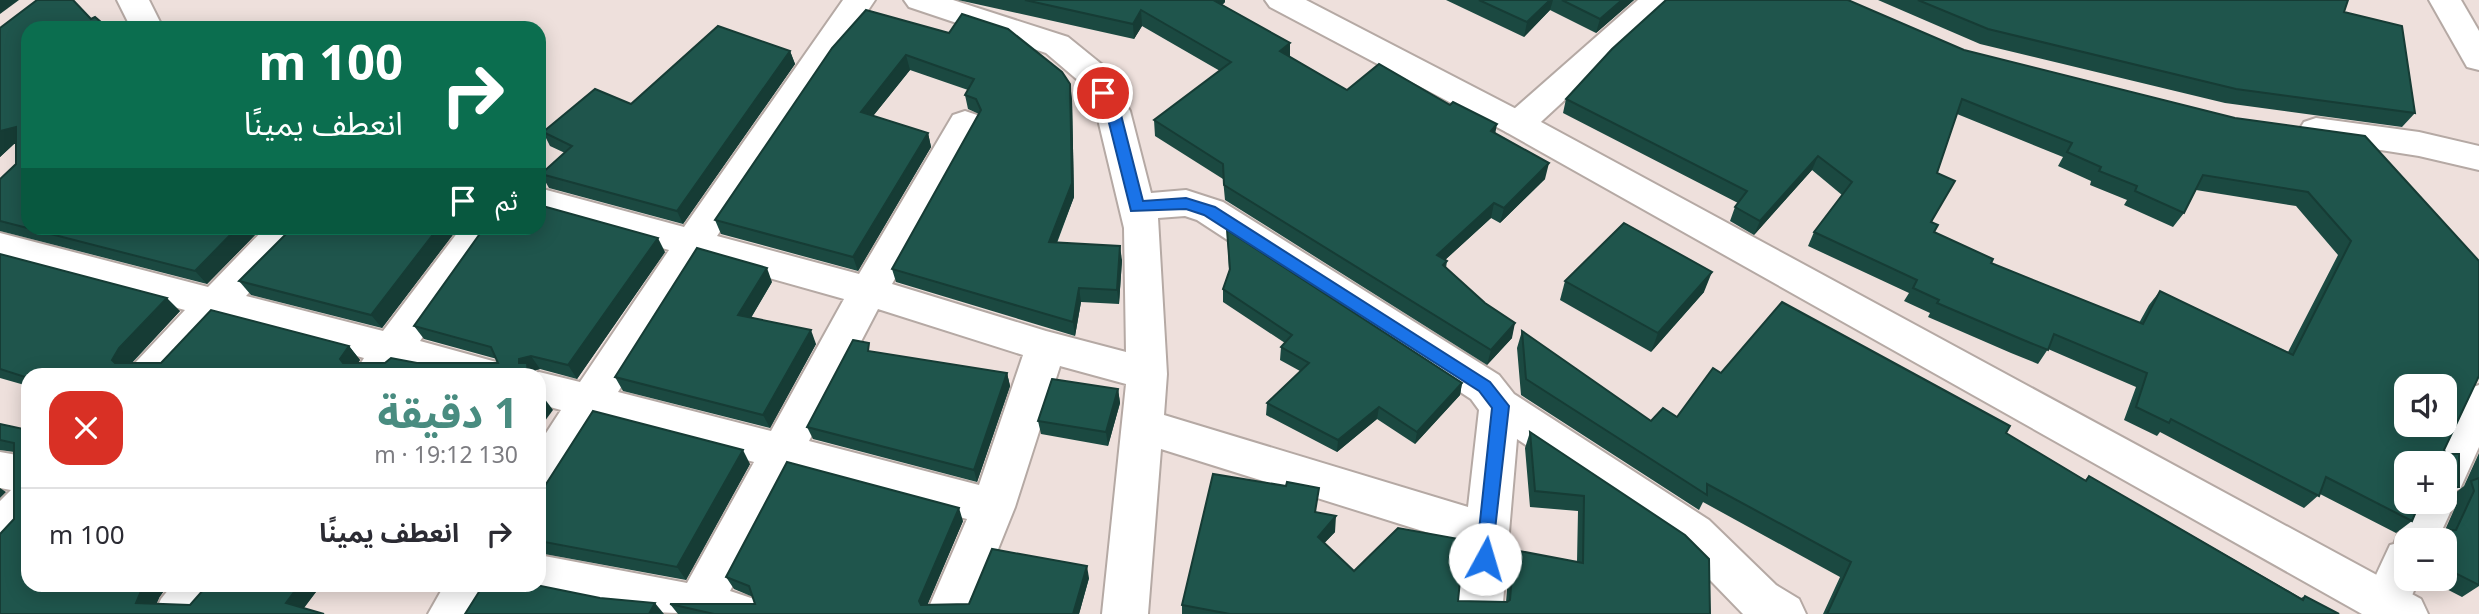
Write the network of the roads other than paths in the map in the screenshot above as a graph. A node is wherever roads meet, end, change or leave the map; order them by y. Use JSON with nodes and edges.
{"nodes":[{"id":1,"x":133,"y":0,"type":"edge"},
{"id":2,"x":859,"y":0,"type":"edge"},
{"id":3,"x":920,"y":0,"type":"edge"},
{"id":4,"x":1281,"y":0,"type":"edge"},
{"id":5,"x":1657,"y":0,"type":"edge"},
{"id":6,"x":2445,"y":0,"type":"edge"},
{"id":7,"x":144,"y":21,"type":"edge"},
{"id":8,"x":2479,"y":59,"type":"edge"},
{"id":9,"x":965,"y":123,"type":"dead end"},
{"id":10,"x":1518,"y":124,"type":"junction"},
{"id":11,"x":2290,"y":127,"type":"edge"},
{"id":12,"x":2479,"y":159,"type":"edge"},
{"id":13,"x":546,"y":203,"type":"edge"},
{"id":14,"x":1137,"y":207,"type":"junction"},
{"id":15,"x":281,"y":235,"type":"edge"},
{"id":16,"x":476,"y":235,"type":"edge"},
{"id":17,"x":693,"y":243,"type":"junction"},
{"id":18,"x":0,"y":247,"type":"edge"},
{"id":19,"x":868,"y":291,"type":"junction"},
{"id":20,"x":217,"y":304,"type":"junction"},
{"id":21,"x":1046,"y":346,"type":"junction"},
{"id":22,"x":384,"y":362,"type":"edge"},
{"id":23,"x":155,"y":368,"type":"edge"},
{"id":24,"x":435,"y":368,"type":"edge"},
{"id":25,"x":1147,"y":374,"type":"junction"},
{"id":26,"x":546,"y":390,"type":"edge"},
{"id":27,"x":587,"y":401,"type":"junction"},
{"id":28,"x":2479,"y":402,"type":"edge"},
{"id":29,"x":1500,"y":406,"type":"junction"},
{"id":30,"x":1143,"y":426,"type":"junction"},
{"id":31,"x":2456,"y":451,"type":"edge"},
{"id":32,"x":782,"y":452,"type":"junction"},
{"id":33,"x":546,"y":468,"type":"edge"},
{"id":34,"x":0,"y":470,"type":"edge"},
{"id":35,"x":21,"y":474,"type":"edge"},
{"id":36,"x":993,"y":507,"type":"junction"},
{"id":37,"x":21,"y":508,"type":"edge"},
{"id":38,"x":0,"y":531,"type":"edge"},
{"id":39,"x":1488,"y":532,"type":"junction"},
{"id":40,"x":546,"y":576,"type":"edge"},
{"id":41,"x":2400,"y":591,"type":"edge"},
{"id":42,"x":195,"y":592,"type":"edge"},
{"id":43,"x":466,"y":592,"type":"edge"},
{"id":44,"x":2396,"y":609,"type":"edge"},
{"id":45,"x":710,"y":611,"type":"edge"},
{"id":46,"x":177,"y":614,"type":"edge"},
{"id":47,"x":452,"y":614,"type":"edge"},
{"id":48,"x":949,"y":614,"type":"edge"},
{"id":49,"x":1125,"y":614,"type":"edge"},
{"id":50,"x":1479,"y":614,"type":"edge"},
{"id":51,"x":1783,"y":614,"type":"edge"}],
"edges":[{"from":1,"to":7,"type":"street"},
{"from":2,"to":17,"type":"street"},
{"from":3,"to":14,"type":"street"},
{"from":4,"to":10,"type":"street"},
{"from":5,"to":10,"type":"street"},
{"from":6,"to":8,"type":"street"},
{"from":9,"to":19,"type":"street"},
{"from":10,"to":44,"type":"street"},
{"from":11,"to":12,"type":"street"},
{"from":13,"to":17,"type":"street"},
{"from":14,"to":25,"type":"street"},
{"from":14,"to":29,"type":"street"},
{"from":15,"to":20,"type":"street"},
{"from":16,"to":22,"type":"street"},
{"from":17,"to":19,"type":"street"},
{"from":17,"to":27,"type":"street"},
{"from":18,"to":20,"type":"street"},
{"from":19,"to":21,"type":"street"},
{"from":19,"to":32,"type":"street"},
{"from":20,"to":22,"type":"street"},
{"from":20,"to":23,"type":"street"},
{"from":21,"to":25,"type":"street"},
{"from":21,"to":36,"type":"street"},
{"from":22,"to":24,"type":"street"},
{"from":25,"to":30,"type":"street"},
{"from":26,"to":27,"type":"street"},
{"from":27,"to":32,"type":"street"},
{"from":27,"to":33,"type":"street"},
{"from":28,"to":31,"type":"street"},
{"from":29,"to":39,"type":"street"},
{"from":29,"to":51,"type":"street"},
{"from":30,"to":39,"type":"street"},
{"from":30,"to":49,"type":"street"},
{"from":32,"to":36,"type":"street"},
{"from":32,"to":45,"type":"street"},
{"from":34,"to":35,"type":"street"},
{"from":36,"to":48,"type":"street"},
{"from":37,"to":38,"type":"street"},
{"from":39,"to":50,"type":"street"},
{"from":40,"to":45,"type":"street"},
{"from":41,"to":44,"type":"street"},
{"from":42,"to":46,"type":"street"},
{"from":43,"to":47,"type":"street"}]}
